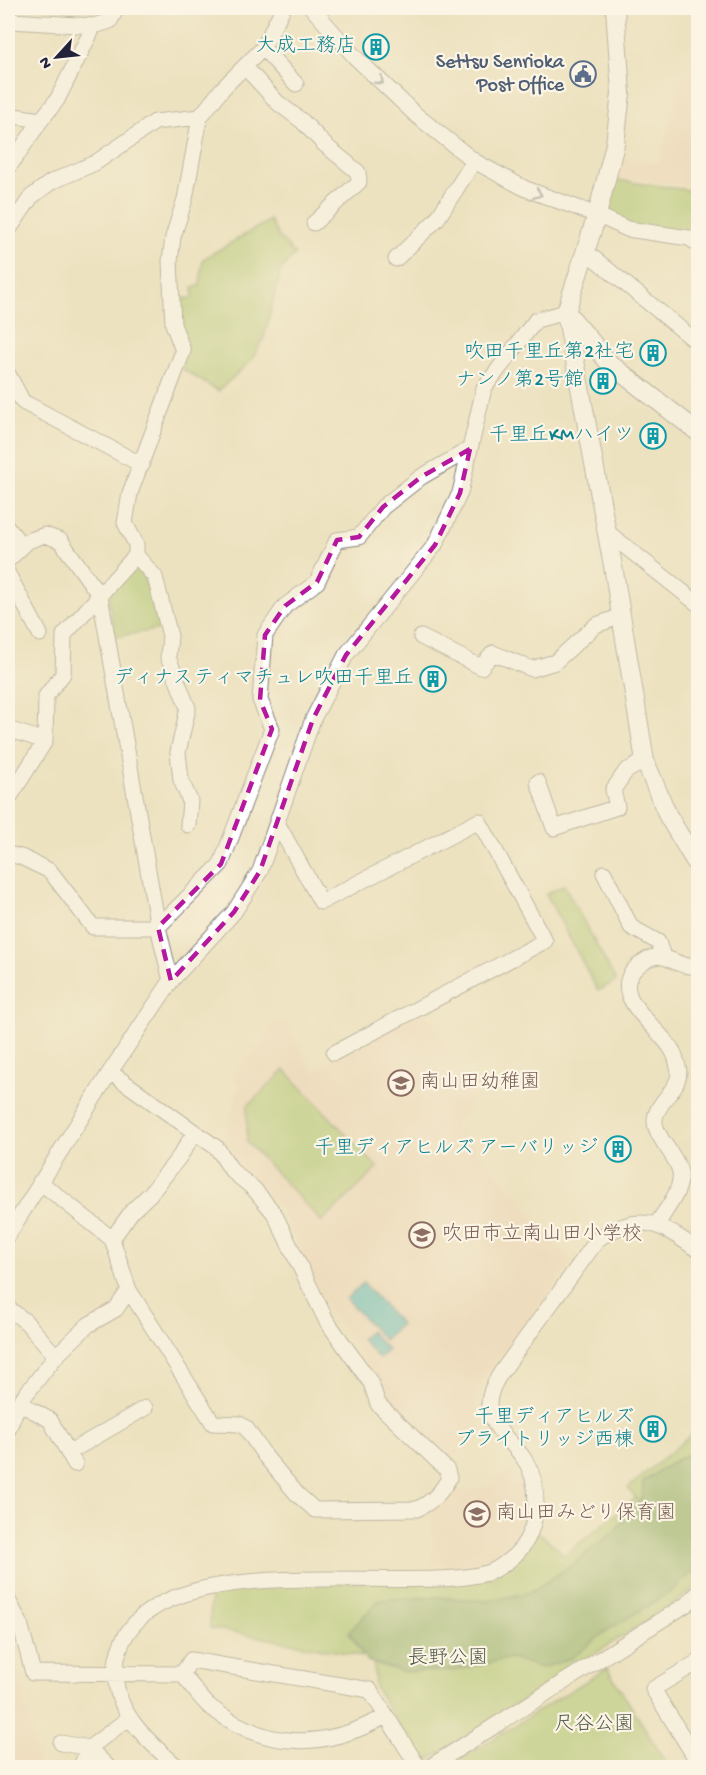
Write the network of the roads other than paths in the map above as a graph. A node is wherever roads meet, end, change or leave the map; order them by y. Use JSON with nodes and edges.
{"nodes":[{"id":1,"x":117,"y":8,"type":"edge"},
{"id":2,"x":283,"y":8,"type":"edge"},
{"id":3,"x":312,"y":8,"type":"edge"},
{"id":4,"x":615,"y":8,"type":"edge"},
{"id":5,"x":10,"y":21,"type":"dead end"},
{"id":6,"x":94,"y":26,"type":"junction"},
{"id":7,"x":263,"y":48,"type":"junction"},
{"id":8,"x":245,"y":67,"type":"junction"},
{"id":9,"x":296,"y":84,"type":"dead end"},
{"id":10,"x":8,"y":115,"type":"edge"},
{"id":11,"x":200,"y":117,"type":"junction"},
{"id":12,"x":41,"y":120,"type":"junction"},
{"id":13,"x":474,"y":161,"type":"junction"},
{"id":14,"x":11,"y":164,"type":"dead end"},
{"id":15,"x":597,"y":215,"type":"junction"},
{"id":16,"x":314,"y":223,"type":"dead end"},
{"id":17,"x":8,"y":231,"type":"edge"},
{"id":18,"x":699,"y":244,"type":"edge"},
{"id":19,"x":585,"y":251,"type":"junction"},
{"id":20,"x":396,"y":258,"type":"dead end"},
{"id":21,"x":566,"y":312,"type":"junction"},
{"id":22,"x":699,"y":343,"type":"edge"},
{"id":23,"x":8,"y":374,"type":"edge"},
{"id":24,"x":699,"y":432,"type":"edge"},
{"id":25,"x":470,"y":449,"type":"junction"},
{"id":26,"x":142,"y":465,"type":"junction"},
{"id":27,"x":8,"y":528,"type":"edge"},
{"id":28,"x":607,"y":532,"type":"junction"},
{"id":29,"x":22,"y":546,"type":"junction"},
{"id":30,"x":136,"y":555,"type":"junction"},
{"id":31,"x":8,"y":560,"type":"edge"},
{"id":32,"x":8,"y":574,"type":"edge"},
{"id":33,"x":100,"y":596,"type":"junction"},
{"id":34,"x":699,"y":604,"type":"edge"},
{"id":35,"x":622,"y":616,"type":"junction"},
{"id":36,"x":40,"y":634,"type":"dead end"},
{"id":37,"x":421,"y":637,"type":"dead end"},
{"id":38,"x":8,"y":729,"type":"edge"},
{"id":39,"x":45,"y":741,"type":"junction"},
{"id":40,"x":645,"y":761,"type":"junction"},
{"id":41,"x":538,"y":783,"type":"dead end"},
{"id":42,"x":8,"y":800,"type":"edge"},
{"id":43,"x":277,"y":823,"type":"junction"},
{"id":44,"x":188,"y":825,"type":"dead end"},
{"id":45,"x":8,"y":854,"type":"edge"},
{"id":46,"x":696,"y":857,"type":"edge"},
{"id":47,"x":604,"y":873,"type":"dead end"},
{"id":48,"x":158,"y":927,"type":"junction"},
{"id":49,"x":663,"y":956,"type":"junction"},
{"id":50,"x":699,"y":965,"type":"edge"},
{"id":51,"x":171,"y":981,"type":"junction"},
{"id":52,"x":334,"y":1053,"type":"dead end"},
{"id":53,"x":110,"y":1072,"type":"junction"},
{"id":54,"x":195,"y":1132,"type":"junction"},
{"id":55,"x":40,"y":1182,"type":"junction"},
{"id":56,"x":656,"y":1225,"type":"junction"},
{"id":57,"x":8,"y":1235,"type":"edge"},
{"id":58,"x":112,"y":1239,"type":"junction"},
{"id":59,"x":699,"y":1250,"type":"edge"},
{"id":60,"x":129,"y":1290,"type":"junction"},
{"id":61,"x":8,"y":1308,"type":"edge"},
{"id":62,"x":56,"y":1356,"type":"junction"},
{"id":63,"x":19,"y":1403,"type":"junction"},
{"id":64,"x":145,"y":1408,"type":"dead end"},
{"id":65,"x":8,"y":1430,"type":"edge"},
{"id":66,"x":699,"y":1593,"type":"edge"},
{"id":67,"x":8,"y":1600,"type":"edge"},
{"id":68,"x":699,"y":1662,"type":"edge"},
{"id":69,"x":115,"y":1673,"type":"junction"},
{"id":70,"x":182,"y":1674,"type":"junction"},
{"id":71,"x":386,"y":1716,"type":"junction"},
{"id":72,"x":129,"y":1718,"type":"junction"},
{"id":73,"x":61,"y":1743,"type":"dead end"},
{"id":74,"x":89,"y":1748,"type":"junction"},
{"id":75,"x":699,"y":1762,"type":"edge"},
{"id":76,"x":80,"y":1767,"type":"edge"},
{"id":77,"x":109,"y":1767,"type":"edge"},
{"id":78,"x":179,"y":1767,"type":"edge"},
{"id":79,"x":418,"y":1767,"type":"edge"},
{"id":80,"x":428,"y":1767,"type":"edge"}],
"edges":[{"from":1,"to":6,"type":"street"},
{"from":2,"to":7,"type":"street"},
{"from":3,"to":13,"type":"street","one_way":true},
{"from":4,"to":15,"type":"street"},
{"from":5,"to":6,"type":"street"},
{"from":6,"to":12,"type":"street"},
{"from":7,"to":8,"type":"street"},
{"from":7,"to":9,"type":"street"},
{"from":8,"to":11,"type":"street"},
{"from":8,"to":16,"type":"street"},
{"from":10,"to":12,"type":"street"},
{"from":11,"to":17,"type":"street"},
{"from":11,"to":26,"type":"street"},
{"from":12,"to":14,"type":"street"},
{"from":13,"to":15,"type":"street","one_way":true},
{"from":13,"to":20,"type":"street"},
{"from":15,"to":18,"type":"street"},
{"from":15,"to":19,"type":"street"},
{"from":19,"to":21,"type":"street"},
{"from":19,"to":22,"type":"street"},
{"from":21,"to":24,"type":"street"},
{"from":21,"to":25,"type":"street"},
{"from":21,"to":28,"type":"street"},
{"from":23,"to":26,"type":"street"},
{"from":25,"to":43,"type":"street"},
{"from":25,"to":48,"type":"street"},
{"from":26,"to":30,"type":"street"},
{"from":27,"to":29,"type":"street"},
{"from":28,"to":34,"type":"street"},
{"from":28,"to":35,"type":"street"},
{"from":29,"to":31,"type":"street"},
{"from":29,"to":33,"type":"street"},
{"from":30,"to":33,"type":"street"},
{"from":30,"to":44,"type":"street"},
{"from":32,"to":36,"type":"street"},
{"from":33,"to":39,"type":"street"},
{"from":33,"to":48,"type":"street"},
{"from":35,"to":37,"type":"street"},
{"from":35,"to":40,"type":"street"},
{"from":38,"to":39,"type":"street"},
{"from":39,"to":42,"type":"street"},
{"from":40,"to":41,"type":"street"},
{"from":40,"to":46,"type":"street"},
{"from":43,"to":51,"type":"street"},
{"from":43,"to":52,"type":"street"},
{"from":45,"to":48,"type":"street"},
{"from":47,"to":49,"type":"street"},
{"from":48,"to":51,"type":"street"},
{"from":49,"to":50,"type":"street"},
{"from":49,"to":56,"type":"street"},
{"from":51,"to":53,"type":"street"},
{"from":53,"to":54,"type":"street"},
{"from":53,"to":55,"type":"street"},
{"from":54,"to":58,"type":"street"},
{"from":54,"to":60,"type":"street"},
{"from":55,"to":57,"type":"street"},
{"from":55,"to":58,"type":"street"},
{"from":56,"to":59,"type":"street"},
{"from":56,"to":69,"type":"street"},
{"from":58,"to":60,"type":"street"},
{"from":60,"to":62,"type":"street"},
{"from":61,"to":62,"type":"street"},
{"from":62,"to":63,"type":"street"},
{"from":63,"to":64,"type":"street"},
{"from":63,"to":65,"type":"street"},
{"from":66,"to":80,"type":"street"},
{"from":67,"to":69,"type":"street"},
{"from":68,"to":75,"type":"street"},
{"from":69,"to":70,"type":"street"},
{"from":69,"to":72,"type":"street"},
{"from":70,"to":71,"type":"street"},
{"from":70,"to":71,"type":"street"},
{"from":71,"to":79,"type":"street"},
{"from":72,"to":74,"type":"street"},
{"from":72,"to":78,"type":"street"},
{"from":73,"to":74,"type":"street"},
{"from":74,"to":76,"type":"street"},
{"from":74,"to":77,"type":"street"}]}
